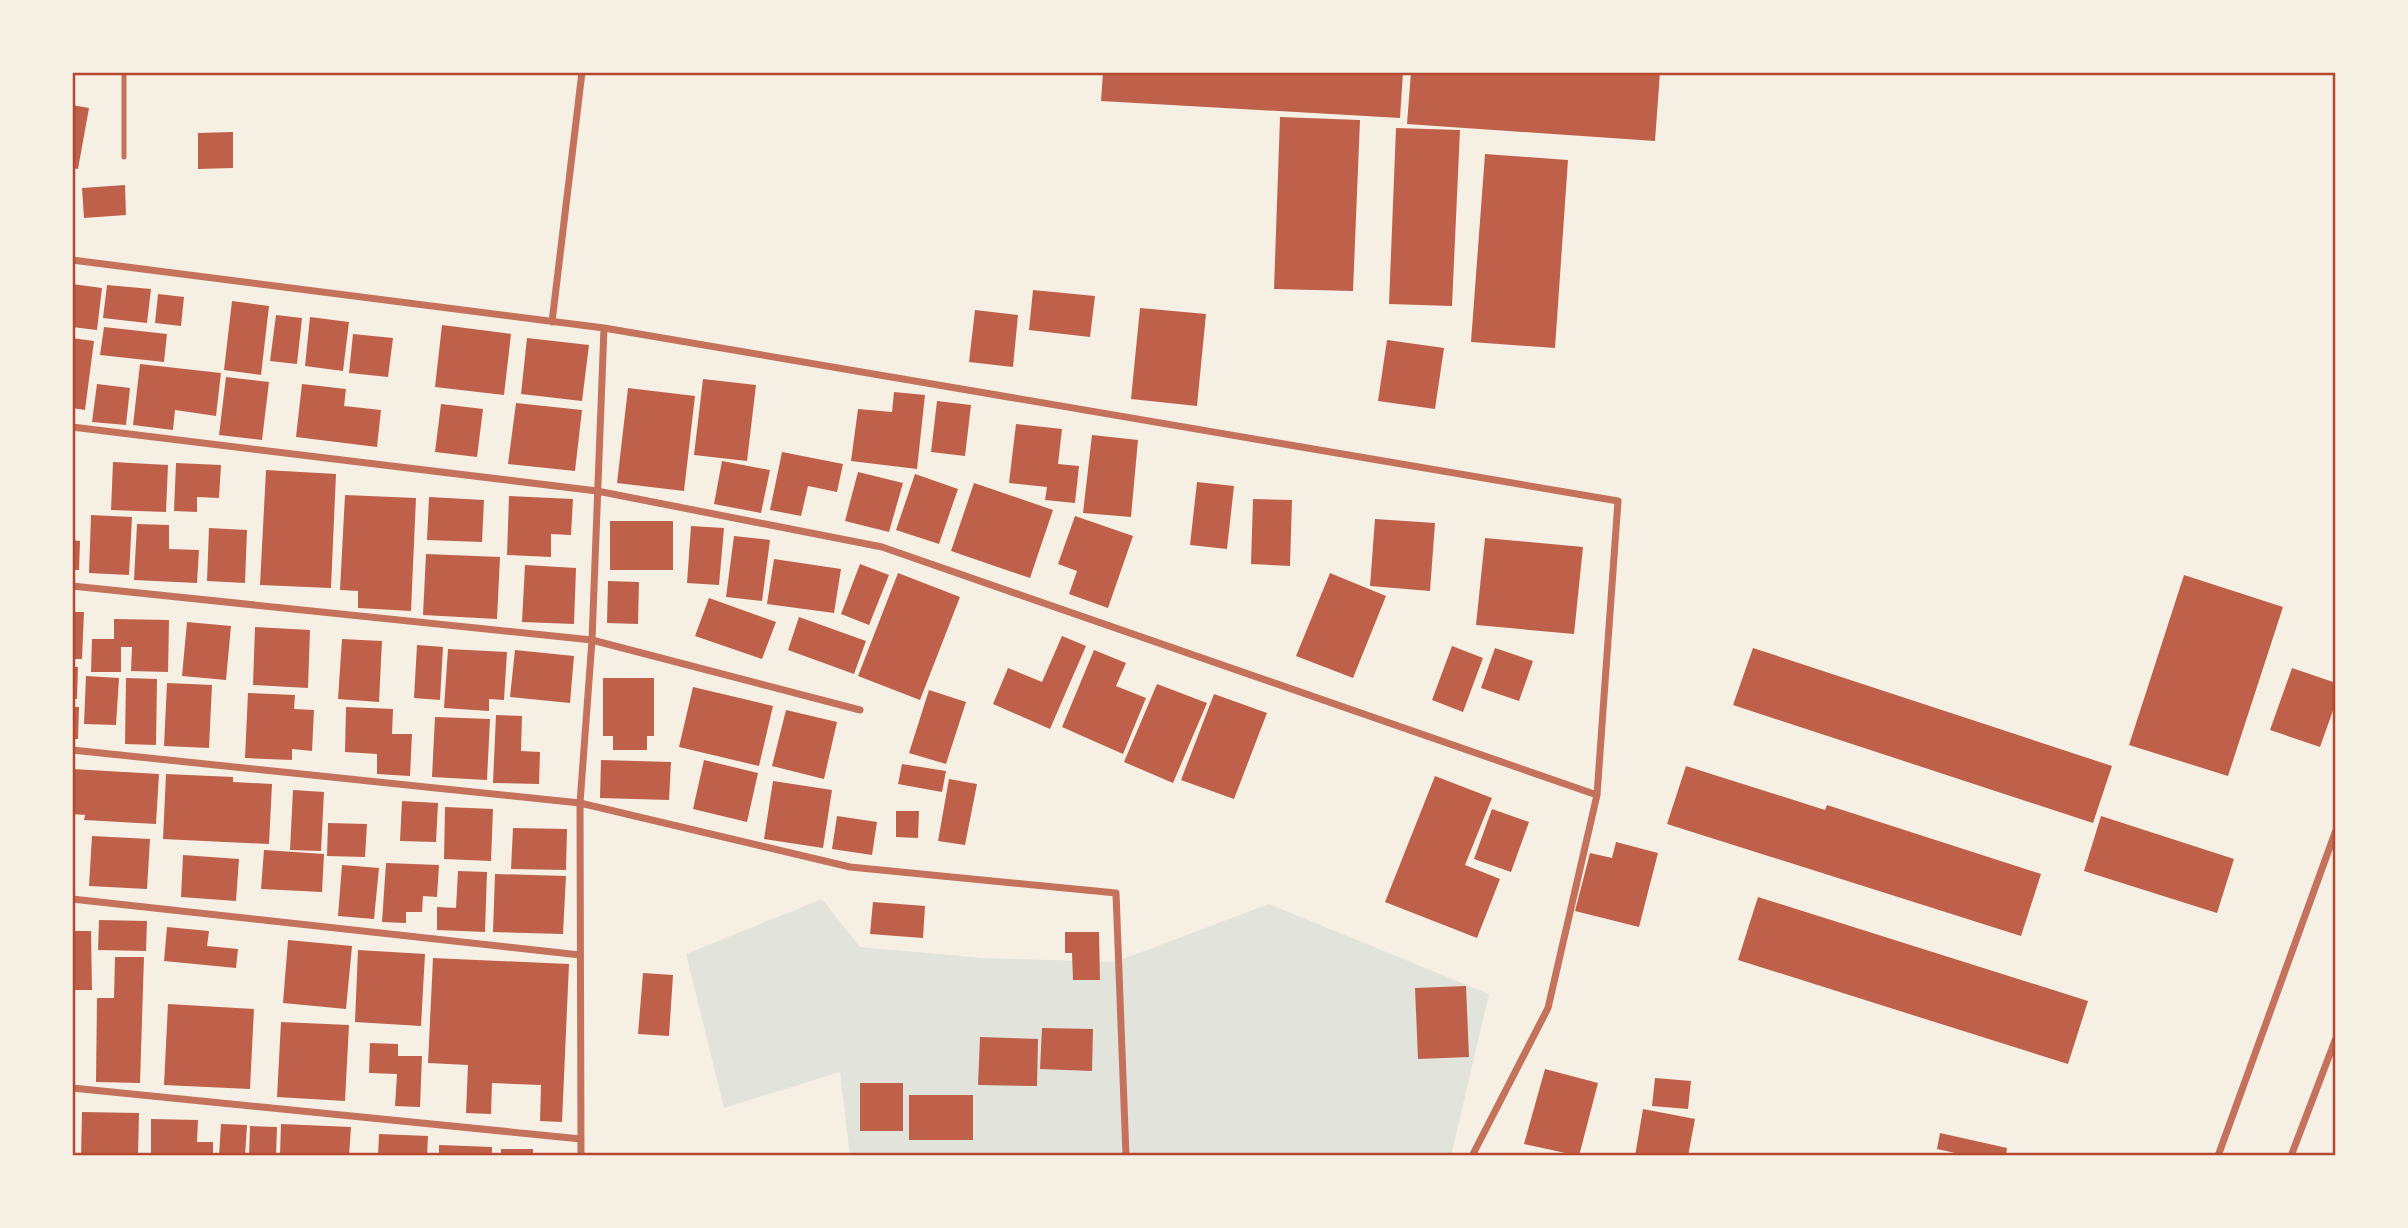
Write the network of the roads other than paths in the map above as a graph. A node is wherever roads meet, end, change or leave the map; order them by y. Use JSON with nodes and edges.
{"nodes":[{"id":1,"x":124,"y":72,"type":"edge"},
{"id":2,"x":582,"y":72,"type":"edge"},
{"id":3,"x":124,"y":157,"type":"dead end"},
{"id":4,"x":72,"y":260,"type":"edge"},
{"id":5,"x":552,"y":322,"type":"junction"},
{"id":6,"x":604,"y":328,"type":"junction"},
{"id":7,"x":72,"y":427,"type":"edge"},
{"id":8,"x":597,"y":491,"type":"junction"},
{"id":9,"x":72,"y":586,"type":"edge"},
{"id":10,"x":592,"y":640,"type":"junction"},
{"id":11,"x":860,"y":710,"type":"dead end"},
{"id":12,"x":72,"y":750,"type":"edge"},
{"id":13,"x":1597,"y":795,"type":"junction"},
{"id":14,"x":580,"y":803,"type":"junction"},
{"id":15,"x":2336,"y":830,"type":"edge"},
{"id":16,"x":72,"y":899,"type":"edge"},
{"id":17,"x":580,"y":955,"type":"junction"},
{"id":18,"x":2336,"y":1038,"type":"edge"},
{"id":19,"x":72,"y":1088,"type":"edge"},
{"id":20,"x":581,"y":1139,"type":"junction"},
{"id":21,"x":581,"y":1156,"type":"edge"},
{"id":22,"x":1126,"y":1156,"type":"edge"},
{"id":23,"x":1472,"y":1156,"type":"edge"},
{"id":24,"x":2218,"y":1156,"type":"edge"},
{"id":25,"x":2291,"y":1156,"type":"edge"}],
"edges":[{"from":1,"to":3,"type":"lane"},
{"from":2,"to":5,"type":"street"},
{"from":4,"to":5,"type":"street"},
{"from":5,"to":6,"type":"street"},
{"from":6,"to":8,"type":"street"},
{"from":6,"to":13,"type":"street"},
{"from":7,"to":8,"type":"street"},
{"from":8,"to":10,"type":"street"},
{"from":8,"to":13,"type":"street"},
{"from":9,"to":10,"type":"street"},
{"from":10,"to":11,"type":"street"},
{"from":10,"to":14,"type":"street"},
{"from":12,"to":14,"type":"street"},
{"from":13,"to":23,"type":"street"},
{"from":14,"to":17,"type":"street"},
{"from":14,"to":22,"type":"street"},
{"from":15,"to":24,"type":"street"},
{"from":16,"to":17,"type":"street"},
{"from":17,"to":20,"type":"street"},
{"from":18,"to":25,"type":"street"},
{"from":19,"to":20,"type":"street"},
{"from":20,"to":21,"type":"street"}]}
